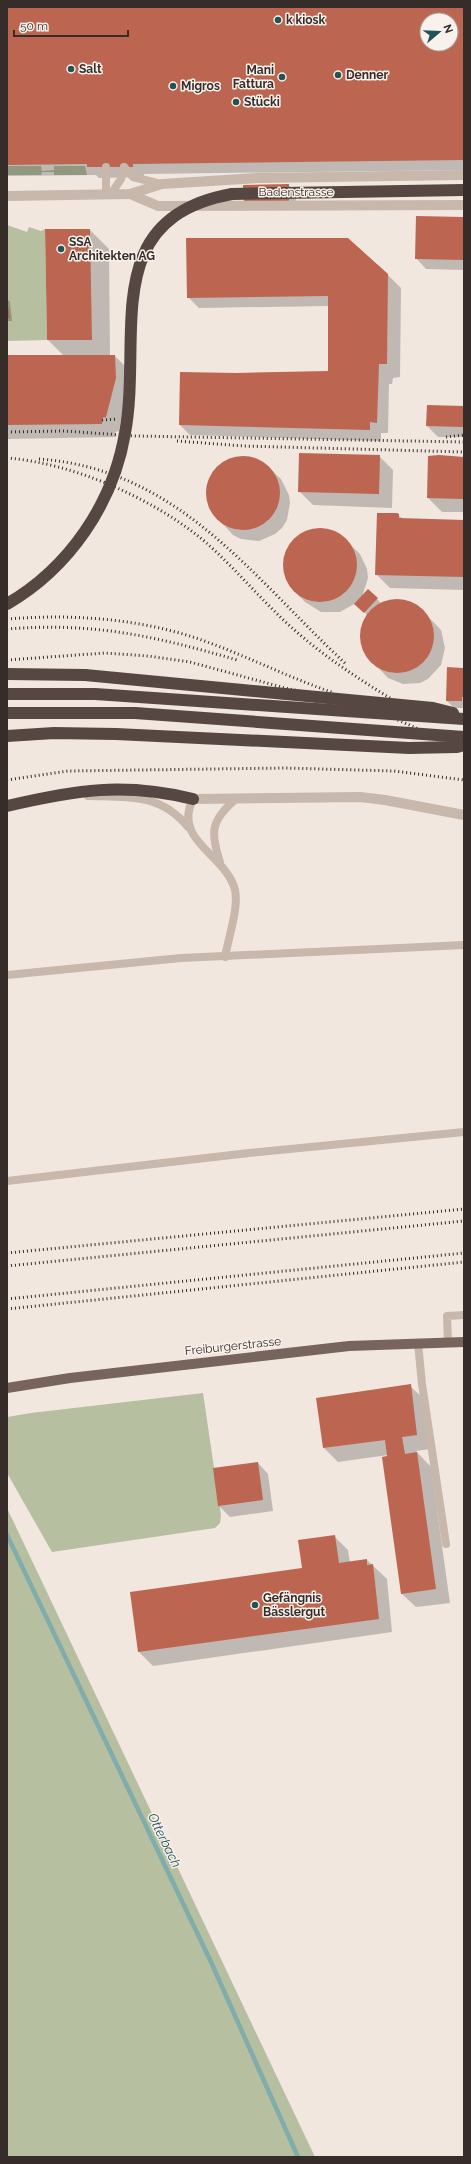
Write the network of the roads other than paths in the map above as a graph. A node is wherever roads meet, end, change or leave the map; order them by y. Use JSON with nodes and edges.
{"nodes":[{"id":1,"x":106,"y":167,"type":"dead end"},
{"id":2,"x":464,"y":176,"type":"edge"},
{"id":3,"x":162,"y":184,"type":"junction"},
{"id":4,"x":464,"y":190,"type":"edge"},
{"id":5,"x":108,"y":194,"type":"junction"},
{"id":6,"x":130,"y":194,"type":"junction"},
{"id":7,"x":7,"y":196,"type":"edge"},
{"id":8,"x":464,"y":205,"type":"edge"},
{"id":9,"x":7,"y":604,"type":"edge"},
{"id":10,"x":7,"y":674,"type":"edge"},
{"id":11,"x":7,"y":694,"type":"edge"},
{"id":12,"x":7,"y":713,"type":"edge"},
{"id":13,"x":464,"y":718,"type":"edge"},
{"id":14,"x":7,"y":736,"type":"edge"},
{"id":15,"x":464,"y":736,"type":"edge"},
{"id":16,"x":464,"y":745,"type":"edge"},
{"id":17,"x":53,"y":795,"type":"junction"},
{"id":18,"x":193,"y":799,"type":"junction"},
{"id":19,"x":236,"y":799,"type":"junction"},
{"id":20,"x":7,"y":806,"type":"edge"},
{"id":21,"x":464,"y":815,"type":"edge"},
{"id":22,"x":188,"y":827,"type":"junction"},
{"id":23,"x":221,"y":865,"type":"junction"},
{"id":24,"x":464,"y":945,"type":"edge"},
{"id":25,"x":225,"y":957,"type":"junction"},
{"id":26,"x":7,"y":975,"type":"edge"},
{"id":27,"x":464,"y":1132,"type":"edge"},
{"id":28,"x":7,"y":1181,"type":"edge"},
{"id":29,"x":464,"y":1315,"type":"edge"},
{"id":30,"x":448,"y":1342,"type":"junction"},
{"id":31,"x":464,"y":1342,"type":"edge"},
{"id":32,"x":418,"y":1343,"type":"junction"},
{"id":33,"x":7,"y":1388,"type":"edge"},
{"id":34,"x":446,"y":1544,"type":"dead end"}],
"edges":[{"from":1,"to":5,"type":"lane"},
{"from":2,"to":3,"type":"street","name":"Badenstrasse"},
{"from":3,"to":5,"type":"lane"},
{"from":3,"to":6,"type":"street","name":"Badenstrasse"},
{"from":4,"to":9,"type":"highway","bridge":true},
{"from":5,"to":6,"type":"street","name":"Badenstrasse"},
{"from":5,"to":7,"type":"street","name":"Badenstrasse"},
{"from":6,"to":8,"type":"street","name":"Badenstrasse"},
{"from":10,"to":13,"type":"highway","bridge":true},
{"from":11,"to":13,"type":"highway","bridge":true},
{"from":12,"to":15,"type":"highway","bridge":true},
{"from":14,"to":16,"type":"highway"},
{"from":17,"to":18,"type":"highway"},
{"from":17,"to":20,"type":"highway"},
{"from":17,"to":22,"type":"lane"},
{"from":18,"to":19,"type":"street"},
{"from":18,"to":22,"type":"lane"},
{"from":19,"to":21,"type":"street"},
{"from":19,"to":23,"type":"lane"},
{"from":22,"to":23,"type":"lane"},
{"from":23,"to":25,"type":"lane"},
{"from":24,"to":25,"type":"lane"},
{"from":25,"to":26,"type":"lane"},
{"from":27,"to":28,"type":"lane"},
{"from":29,"to":30,"type":"lane"},
{"from":30,"to":31,"type":"main road","name":"Freiburgerstrasse"},
{"from":30,"to":32,"type":"main road","name":"Freiburgerstrasse"},
{"from":32,"to":33,"type":"main road","name":"Freiburgerstrasse"},
{"from":32,"to":34,"type":"lane"}]}
